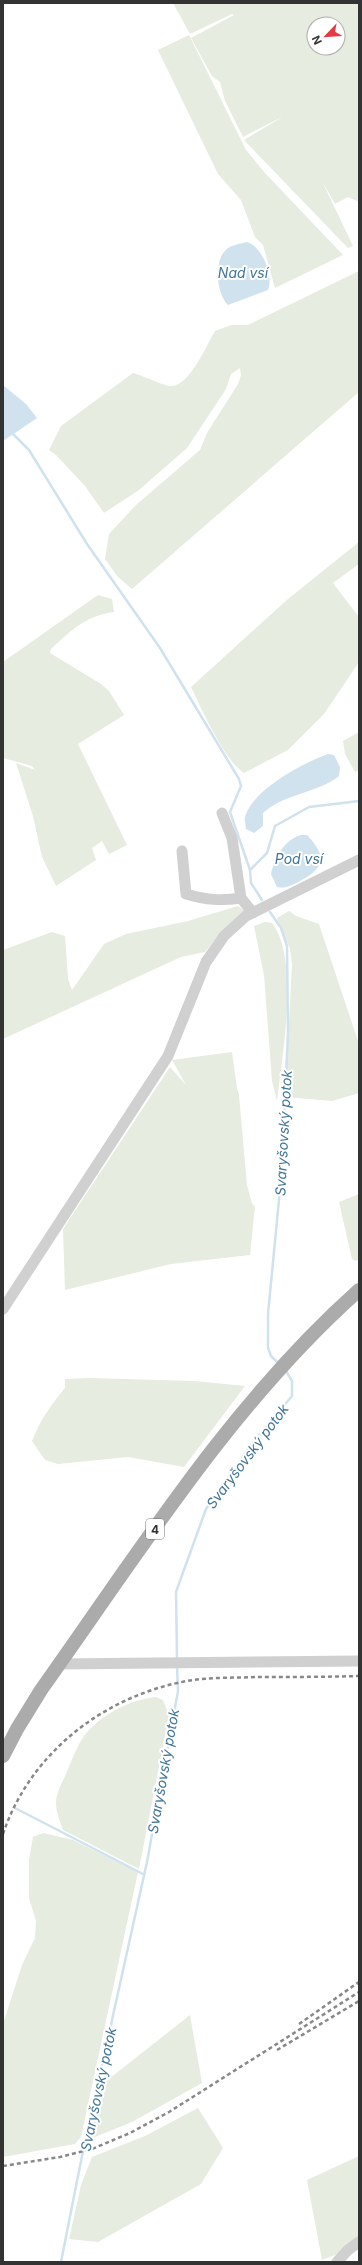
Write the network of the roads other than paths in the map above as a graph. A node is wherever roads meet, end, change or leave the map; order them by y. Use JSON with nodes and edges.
{"nodes":[{"id":1,"x":222,"y":813,"type":"dead end"},
{"id":2,"x":182,"y":851,"type":"dead end"},
{"id":3,"x":359,"y":860,"type":"edge"},
{"id":4,"x":241,"y":898,"type":"junction"},
{"id":5,"x":253,"y":913,"type":"junction"},
{"id":6,"x":359,"y":1290,"type":"edge"},
{"id":7,"x":3,"y":1309,"type":"edge"},
{"id":8,"x":359,"y":1661,"type":"edge"},
{"id":9,"x":59,"y":1664,"type":"junction"},
{"id":10,"x":3,"y":1756,"type":"edge"},
{"id":11,"x":359,"y":2242,"type":"edge"},
{"id":12,"x":338,"y":2262,"type":"edge"}],
"edges":[{"from":1,"to":4,"type":"street"},
{"from":2,"to":4,"type":"street"},
{"from":3,"to":5,"type":"street"},
{"from":4,"to":5,"type":"street"},
{"from":5,"to":7,"type":"street"},
{"from":6,"to":9,"type":"main road","number":"4"},
{"from":8,"to":9,"type":"street"},
{"from":9,"to":10,"type":"main road","number":"4"},
{"from":11,"to":12,"type":"street"}]}
